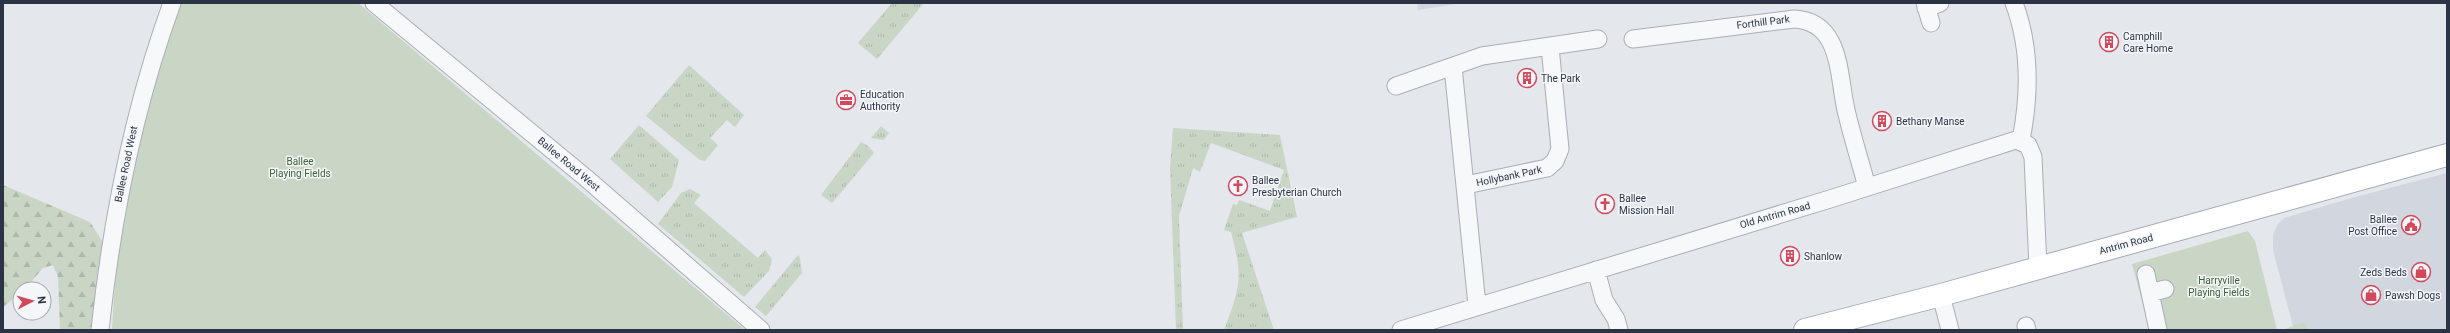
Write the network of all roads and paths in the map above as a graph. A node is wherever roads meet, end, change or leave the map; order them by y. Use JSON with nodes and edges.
{"nodes":[{"id":1,"x":172,"y":3,"type":"edge"},
{"id":2,"x":2014,"y":3,"type":"edge"},
{"id":3,"x":378,"y":4,"type":"edge"},
{"id":4,"x":1633,"y":38,"type":"dead end"},
{"id":5,"x":1598,"y":39,"type":"dead end"},
{"id":6,"x":1550,"y":47,"type":"junction"},
{"id":7,"x":1452,"y":67,"type":"junction"},
{"id":8,"x":1396,"y":86,"type":"dead end"},
{"id":9,"x":2021,"y":140,"type":"junction"},
{"id":10,"x":2447,"y":155,"type":"edge"},
{"id":11,"x":1466,"y":185,"type":"junction"},
{"id":12,"x":1867,"y":187,"type":"junction"},
{"id":13,"x":2038,"y":268,"type":"junction"},
{"id":14,"x":1596,"y":270,"type":"junction"},
{"id":15,"x":2146,"y":274,"type":"dead end"},
{"id":16,"x":1941,"y":295,"type":"junction"},
{"id":17,"x":1477,"y":305,"type":"junction"},
{"id":18,"x":100,"y":330,"type":"edge"},
{"id":19,"x":761,"y":330,"type":"edge"},
{"id":20,"x":1401,"y":330,"type":"edge"},
{"id":21,"x":1619,"y":330,"type":"edge"},
{"id":22,"x":1805,"y":330,"type":"edge"},
{"id":23,"x":1950,"y":330,"type":"edge"},
{"id":24,"x":2158,"y":330,"type":"edge"}],
"edges":[{"from":1,"to":18,"type":"street","name":"Ballee Road West"},
{"from":2,"to":9,"type":"street"},
{"from":3,"to":19,"type":"street","name":"Ballee Road West"},
{"from":4,"to":12,"type":"street","name":"Forthill Park"},
{"from":5,"to":6,"type":"street"},
{"from":6,"to":7,"type":"street"},
{"from":6,"to":11,"type":"street","name":"Hollybank Park"},
{"from":7,"to":8,"type":"street"},
{"from":7,"to":11,"type":"street","name":"Hollybank Park"},
{"from":9,"to":12,"type":"street","name":"Old Antrim Road"},
{"from":9,"to":13,"type":"street"},
{"from":10,"to":13,"type":"main road","name":"Antrim Road"},
{"from":11,"to":17,"type":"street","name":"Hollybank Park"},
{"from":12,"to":14,"type":"street","name":"Old Antrim Road"},
{"from":13,"to":16,"type":"main road","name":"Antrim Road"},
{"from":14,"to":17,"type":"street","name":"Old Antrim Road"},
{"from":14,"to":21,"type":"street"},
{"from":15,"to":24,"type":"street"},
{"from":16,"to":22,"type":"main road","name":"Antrim Road"},
{"from":16,"to":23,"type":"street"},
{"from":17,"to":20,"type":"street","name":"Old Antrim Road"}]}
